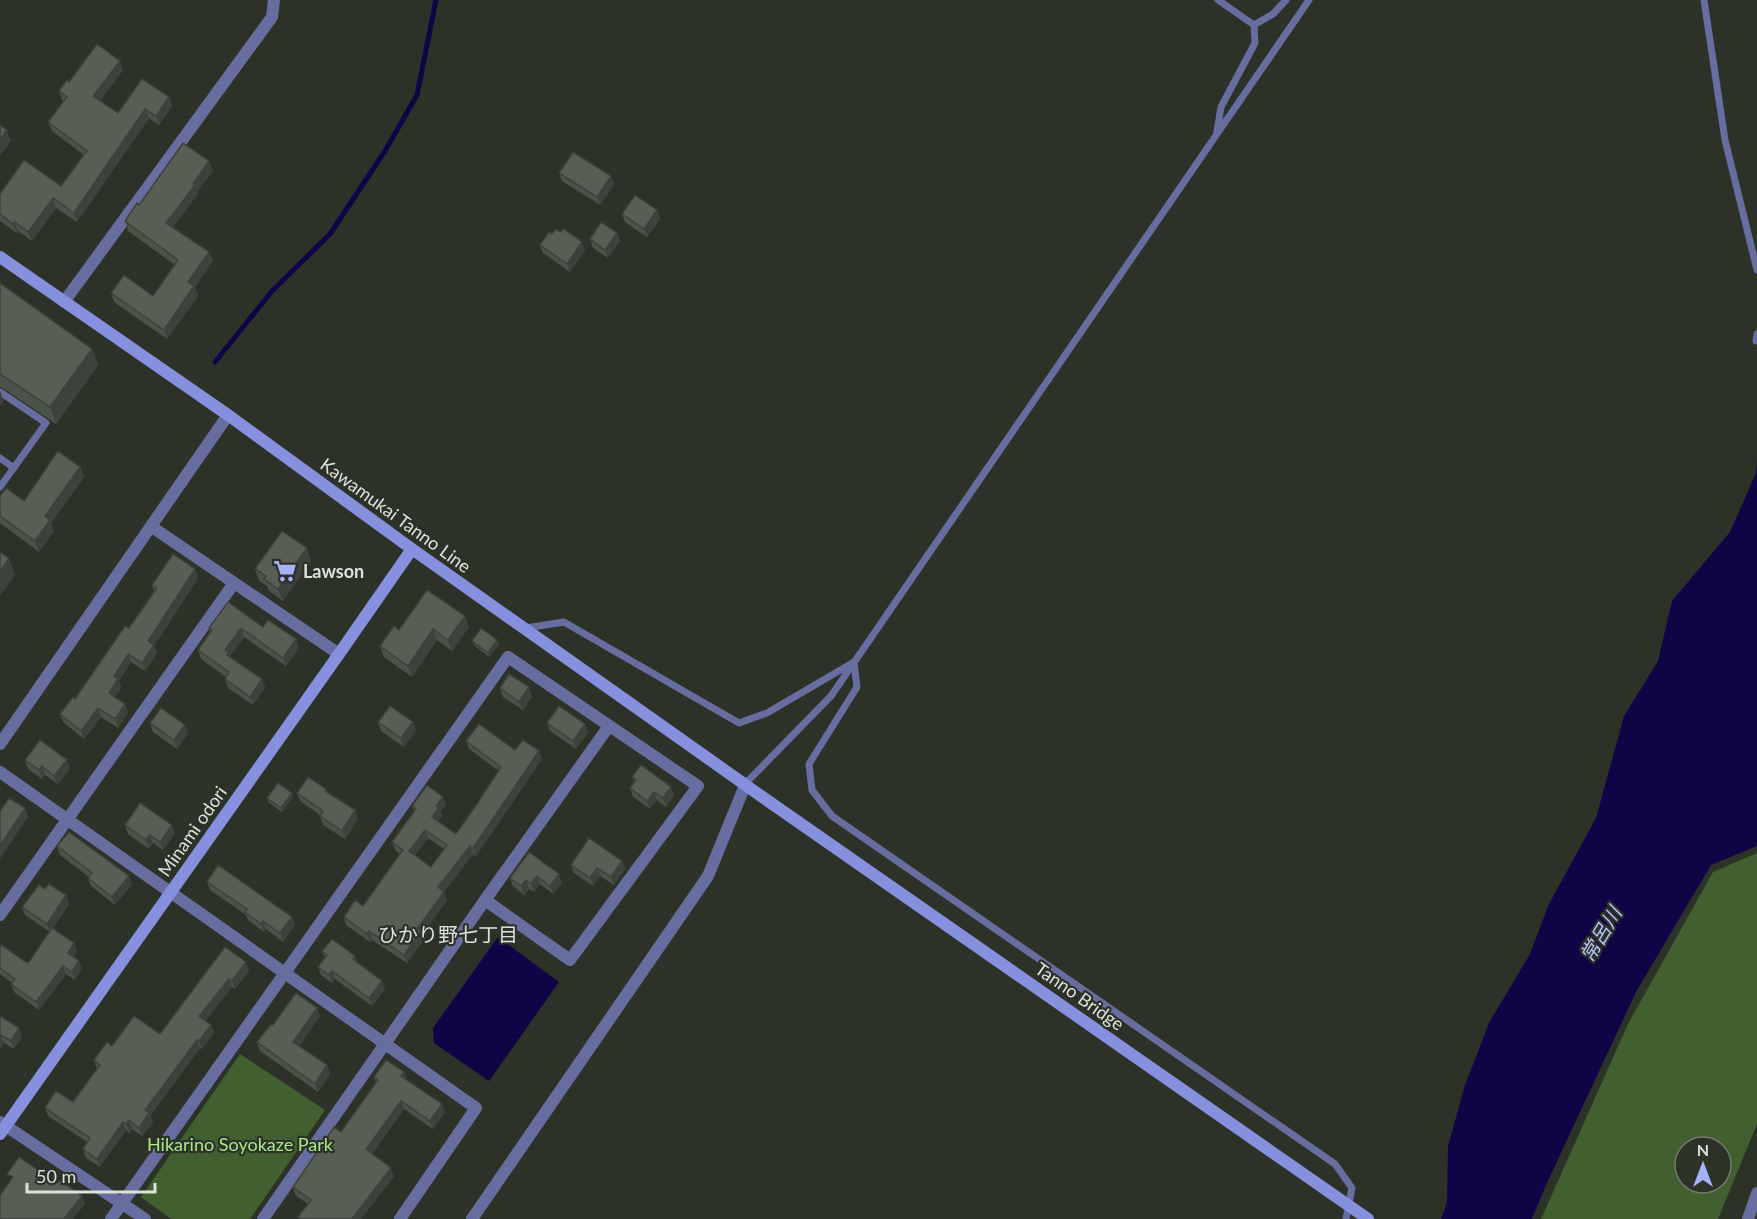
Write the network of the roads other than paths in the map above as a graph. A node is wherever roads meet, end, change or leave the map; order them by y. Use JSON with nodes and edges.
{"nodes":[{"id":1,"x":274,"y":0,"type":"edge"},
{"id":2,"x":1218,"y":0,"type":"edge"},
{"id":3,"x":1286,"y":0,"type":"edge"},
{"id":4,"x":1309,"y":0,"type":"edge"},
{"id":5,"x":1704,"y":0,"type":"edge"},
{"id":6,"x":1254,"y":25,"type":"junction"},
{"id":7,"x":1216,"y":133,"type":"junction"},
{"id":8,"x":0,"y":257,"type":"edge"},
{"id":9,"x":1757,"y":270,"type":"edge"},
{"id":10,"x":64,"y":302,"type":"junction"},
{"id":11,"x":1757,"y":334,"type":"edge"},
{"id":12,"x":1756,"y":341,"type":"edge"},
{"id":13,"x":0,"y":392,"type":"edge"},
{"id":14,"x":228,"y":416,"type":"junction"},
{"id":15,"x":0,"y":458,"type":"edge"},
{"id":16,"x":14,"y":468,"type":"junction"},
{"id":17,"x":0,"y":487,"type":"edge"},
{"id":18,"x":152,"y":527,"type":"junction"},
{"id":19,"x":412,"y":549,"type":"junction"},
{"id":20,"x":234,"y":583,"type":"junction"},
{"id":21,"x":525,"y":628,"type":"junction"},
{"id":22,"x":339,"y":654,"type":"junction"},
{"id":23,"x":854,"y":662,"type":"junction"},
{"id":24,"x":609,"y":726,"type":"junction"},
{"id":25,"x":0,"y":744,"type":"edge"},
{"id":26,"x":0,"y":772,"type":"edge"},
{"id":27,"x":746,"y":783,"type":"junction"},
{"id":28,"x":771,"y":803,"type":"joint"},
{"id":29,"x":67,"y":819,"type":"junction"},
{"id":30,"x":171,"y":892,"type":"junction"},
{"id":31,"x":485,"y":900,"type":"junction"},
{"id":32,"x":0,"y":915,"type":"edge"},
{"id":33,"x":286,"y":972,"type":"junction"},
{"id":34,"x":386,"y":1044,"type":"junction"},
{"id":35,"x":2,"y":1127,"type":"edge"},
{"id":36,"x":1757,"y":1193,"type":"edge"},
{"id":37,"x":123,"y":1203,"type":"junction"},
{"id":38,"x":111,"y":1219,"type":"edge"},
{"id":39,"x":145,"y":1219,"type":"edge"},
{"id":40,"x":263,"y":1219,"type":"edge"},
{"id":41,"x":400,"y":1219,"type":"edge"},
{"id":42,"x":472,"y":1219,"type":"edge"},
{"id":43,"x":1346,"y":1219,"type":"edge"},
{"id":44,"x":1368,"y":1219,"type":"edge"},
{"id":45,"x":1748,"y":1219,"type":"edge"}],
"edges":[{"from":1,"to":10,"type":"street"},
{"from":2,"to":6,"type":"lane"},
{"from":3,"to":6,"type":"lane"},
{"from":4,"to":7,"type":"lane"},
{"from":5,"to":9,"type":"lane"},
{"from":6,"to":7,"type":"lane"},
{"from":7,"to":23,"type":"lane"},
{"from":8,"to":10,"type":"main road","name":"Kawamukai Tanno Line"},
{"from":10,"to":14,"type":"main road","name":"Kawamukai Tanno Line"},
{"from":11,"to":12,"type":"lane"},
{"from":13,"to":16,"type":"lane"},
{"from":14,"to":18,"type":"street"},
{"from":14,"to":19,"type":"main road","name":"Kawamukai Tanno Line"},
{"from":15,"to":16,"type":"lane"},
{"from":16,"to":17,"type":"lane"},
{"from":18,"to":20,"type":"street"},
{"from":18,"to":25,"type":"street"},
{"from":19,"to":21,"type":"main road","name":"Kawamukai Tanno Line"},
{"from":19,"to":22,"type":"main road","name":"Minami odori"},
{"from":20,"to":22,"type":"street"},
{"from":20,"to":29,"type":"street"},
{"from":21,"to":23,"type":"lane"},
{"from":21,"to":27,"type":"main road","name":"Kawamukai Tanno Line"},
{"from":22,"to":30,"type":"main road","name":"Minami odori"},
{"from":23,"to":27,"type":"lane"},
{"from":23,"to":43,"type":"lane"},
{"from":24,"to":31,"type":"street"},
{"from":24,"to":31,"type":"street"},
{"from":24,"to":33,"type":"street"},
{"from":26,"to":29,"type":"street"},
{"from":27,"to":28,"type":"main road","name":"Kawamukai Tanno Line"},
{"from":27,"to":42,"type":"street"},
{"from":28,"to":44,"type":"main road","name":"Tanno Bridge","bridge":true},
{"from":29,"to":30,"type":"street"},
{"from":29,"to":32,"type":"street"},
{"from":30,"to":33,"type":"street"},
{"from":30,"to":35,"type":"main road","name":"Minami odori"},
{"from":31,"to":34,"type":"street"},
{"from":33,"to":34,"type":"street"},
{"from":33,"to":37,"type":"street"},
{"from":34,"to":40,"type":"street"},
{"from":34,"to":41,"type":"street"},
{"from":35,"to":37,"type":"street"},
{"from":36,"to":45,"type":"street"},
{"from":37,"to":38,"type":"street"},
{"from":37,"to":39,"type":"street"}]}
